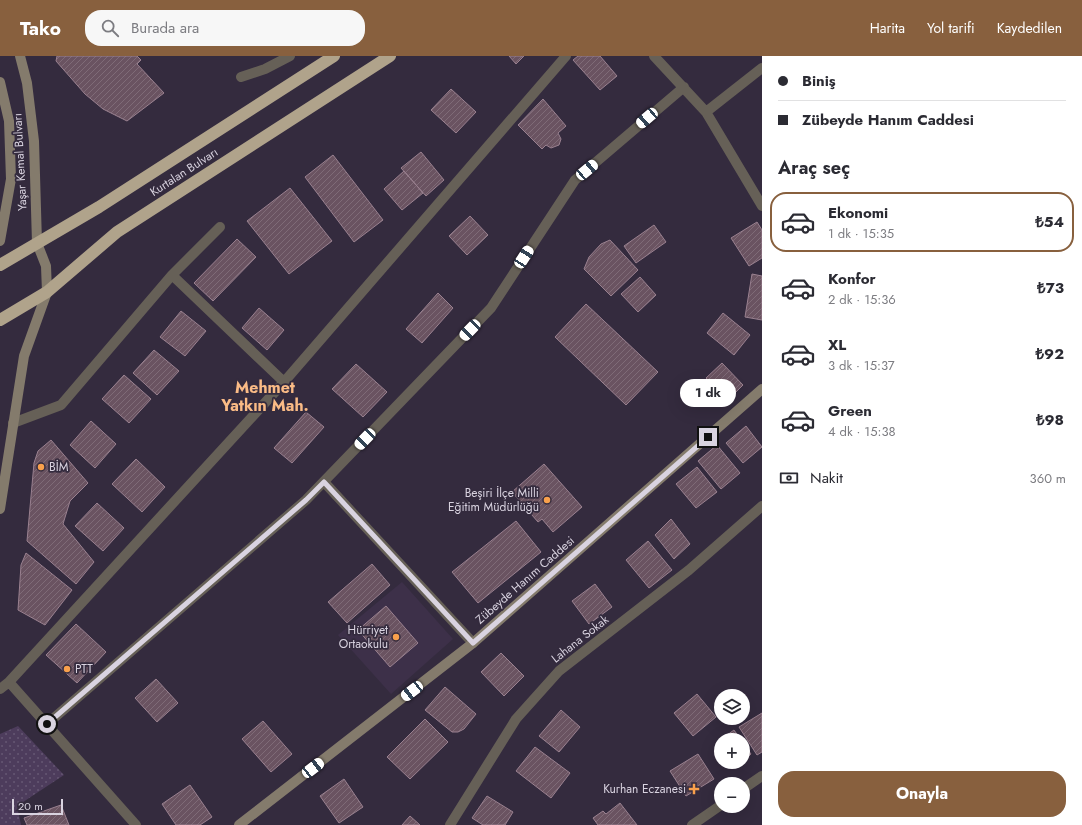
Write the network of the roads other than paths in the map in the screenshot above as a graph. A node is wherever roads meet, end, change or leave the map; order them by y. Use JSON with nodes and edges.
{"nodes":[{"id":1,"x":20,"y":56,"type":"edge"},
{"id":2,"x":290,"y":56,"type":"edge"},
{"id":3,"x":334,"y":56,"type":"edge"},
{"id":4,"x":390,"y":56,"type":"edge"},
{"id":5,"x":566,"y":56,"type":"edge"},
{"id":6,"x":654,"y":56,"type":"edge"},
{"id":7,"x":762,"y":68,"type":"edge"},
{"id":8,"x":241,"y":77,"type":"dead end"},
{"id":9,"x":0,"y":82,"type":"edge"},
{"id":10,"x":684,"y":87,"type":"junction"},
{"id":11,"x":706,"y":112,"type":"junction"},
{"id":12,"x":762,"y":206,"type":"edge"},
{"id":13,"x":220,"y":227,"type":"dead end"},
{"id":14,"x":0,"y":241,"type":"edge"},
{"id":15,"x":37,"y":243,"type":"junction"},
{"id":16,"x":0,"y":265,"type":"edge"},
{"id":17,"x":172,"y":275,"type":"junction"},
{"id":18,"x":47,"y":292,"type":"junction"},
{"id":19,"x":0,"y":320,"type":"edge"},
{"id":20,"x":284,"y":382,"type":"junction"},
{"id":21,"x":762,"y":389,"type":"edge"},
{"id":22,"x":13,"y":423,"type":"junction"},
{"id":23,"x":324,"y":482,"type":"junction"},
{"id":24,"x":762,"y":506,"type":"edge"},
{"id":25,"x":0,"y":509,"type":"edge"},
{"id":26,"x":473,"y":643,"type":"junction"},
{"id":27,"x":10,"y":682,"type":"junction"},
{"id":28,"x":0,"y":689,"type":"edge"},
{"id":29,"x":47,"y":724,"type":"junction"},
{"id":30,"x":762,"y":776,"type":"edge"},
{"id":31,"x":750,"y":784,"type":"edge"},
{"id":32,"x":714,"y":810,"type":"edge"},
{"id":33,"x":136,"y":825,"type":"edge"},
{"id":34,"x":239,"y":825,"type":"edge"},
{"id":35,"x":450,"y":825,"type":"edge"},
{"id":36,"x":692,"y":825,"type":"edge"}],
"edges":[{"from":1,"to":15,"type":"street","name":"Yaşar Kemal Bulvarı"},
{"from":2,"to":8,"type":"street"},
{"from":3,"to":15,"type":"highway","name":"Kurtalan Bulvarı"},
{"from":4,"to":18,"type":"highway","name":"Kurtalan Bulvarı"},
{"from":5,"to":20,"type":"street"},
{"from":6,"to":10,"type":"street"},
{"from":7,"to":11,"type":"street"},
{"from":9,"to":14,"type":"street","name":"Yaşar Kemal Bulvarı"},
{"from":10,"to":11,"type":"street"},
{"from":10,"to":23,"type":"street"},
{"from":11,"to":12,"type":"street"},
{"from":13,"to":17,"type":"street"},
{"from":15,"to":16,"type":"highway","name":"Kurtalan Bulvarı"},
{"from":15,"to":18,"type":"street","name":"Yaşar Kemal Bulvarı"},
{"from":17,"to":20,"type":"street"},
{"from":17,"to":22,"type":"street"},
{"from":18,"to":19,"type":"highway","name":"Kurtalan Bulvarı"},
{"from":18,"to":22,"type":"street"},
{"from":20,"to":27,"type":"street"},
{"from":21,"to":26,"type":"street","name":"Zübeyde Hanım Caddesi"},
{"from":22,"to":25,"type":"street"},
{"from":23,"to":26,"type":"street"},
{"from":23,"to":29,"type":"street"},
{"from":24,"to":35,"type":"street","name":"Lahana Sokak"},
{"from":26,"to":34,"type":"street","name":"Zübeyde Hanım Caddesi"},
{"from":27,"to":28,"type":"street"},
{"from":27,"to":29,"type":"street"},
{"from":29,"to":33,"type":"street"},
{"from":30,"to":31,"type":"street"},
{"from":32,"to":36,"type":"street"}]}
